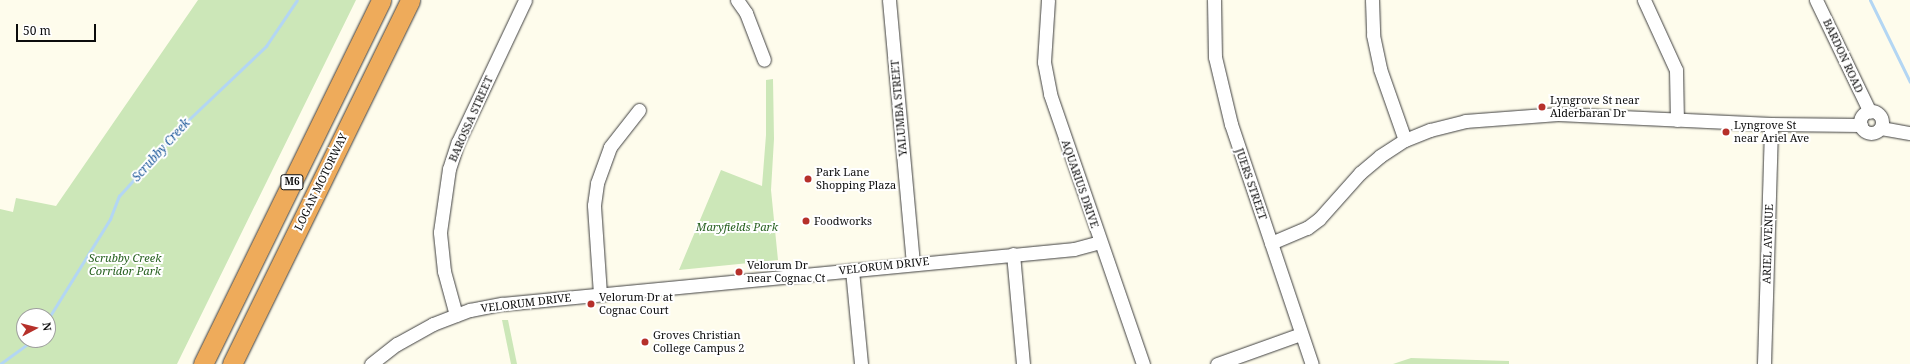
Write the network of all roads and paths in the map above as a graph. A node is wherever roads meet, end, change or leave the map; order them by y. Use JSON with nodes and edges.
{"nodes":[{"id":1,"x":381,"y":0,"type":"edge"},
{"id":2,"x":410,"y":0,"type":"edge"},
{"id":3,"x":525,"y":0,"type":"edge"},
{"id":4,"x":737,"y":0,"type":"edge"},
{"id":5,"x":889,"y":0,"type":"edge"},
{"id":6,"x":1048,"y":0,"type":"edge"},
{"id":7,"x":1214,"y":0,"type":"edge"},
{"id":8,"x":1372,"y":0,"type":"edge"},
{"id":9,"x":1644,"y":0,"type":"edge"},
{"id":10,"x":1816,"y":0,"type":"edge"},
{"id":11,"x":764,"y":60,"type":"dead end"},
{"id":12,"x":639,"y":110,"type":"dead end"},
{"id":13,"x":1870,"y":112,"type":"junction"},
{"id":14,"x":1677,"y":120,"type":"junction"},
{"id":15,"x":1771,"y":124,"type":"junction"},
{"id":16,"x":1860,"y":125,"type":"junction"},
{"id":17,"x":1881,"y":128,"type":"junction"},
{"id":18,"x":1910,"y":133,"type":"edge"},
{"id":19,"x":1405,"y":140,"type":"junction"},
{"id":20,"x":1100,"y":242,"type":"junction"},
{"id":21,"x":1271,"y":243,"type":"junction"},
{"id":22,"x":1013,"y":254,"type":"junction"},
{"id":23,"x":913,"y":263,"type":"junction"},
{"id":24,"x":852,"y":270,"type":"junction"},
{"id":25,"x":600,"y":294,"type":"junction"},
{"id":26,"x":456,"y":315,"type":"junction"},
{"id":27,"x":1301,"y":334,"type":"junction"},
{"id":28,"x":203,"y":364,"type":"edge"},
{"id":29,"x":232,"y":364,"type":"edge"},
{"id":30,"x":371,"y":364,"type":"edge"},
{"id":31,"x":861,"y":364,"type":"edge"},
{"id":32,"x":1023,"y":364,"type":"edge"},
{"id":33,"x":1143,"y":364,"type":"edge"},
{"id":34,"x":1217,"y":364,"type":"edge"},
{"id":35,"x":1312,"y":364,"type":"edge"},
{"id":36,"x":1764,"y":364,"type":"edge"}],
"edges":[{"from":1,"to":28,"type":"highway","number":"M6"},
{"from":2,"to":29,"type":"highway","name":"LOGAN MOTORWAY","number":"M6"},
{"from":3,"to":26,"type":"street","name":"BAROSSA STREET"},
{"from":4,"to":11,"type":"street"},
{"from":5,"to":23,"type":"street","name":"YALUMBA STREET"},
{"from":6,"to":20,"type":"street","name":"AQUARIUS DRIVE"},
{"from":7,"to":21,"type":"street","name":"JUERS STREET"},
{"from":8,"to":19,"type":"street"},
{"from":9,"to":14,"type":"street"},
{"from":10,"to":13,"type":"street","name":"BARDON ROAD"},
{"from":12,"to":25,"type":"street"},
{"from":13,"to":16,"type":"street"},
{"from":13,"to":17,"type":"street"},
{"from":14,"to":15,"type":"street"},
{"from":14,"to":19,"type":"street"},
{"from":15,"to":16,"type":"street"},
{"from":15,"to":36,"type":"street","name":"ARIEL AVENUE"},
{"from":16,"to":17,"type":"street"},
{"from":17,"to":18,"type":"street"},
{"from":19,"to":21,"type":"street"},
{"from":20,"to":22,"type":"street","name":"VELORUM DRIVE"},
{"from":20,"to":33,"type":"street","name":"AQUARIUS DRIVE"},
{"from":21,"to":27,"type":"street","name":"JUERS STREET"},
{"from":22,"to":23,"type":"street","name":"VELORUM DRIVE"},
{"from":22,"to":32,"type":"street"},
{"from":23,"to":24,"type":"street","name":"VELORUM DRIVE"},
{"from":24,"to":25,"type":"street","name":"VELORUM DRIVE"},
{"from":24,"to":31,"type":"street"},
{"from":25,"to":26,"type":"street","name":"VELORUM DRIVE"},
{"from":26,"to":30,"type":"street","name":"VELORUM DRIVE"},
{"from":27,"to":34,"type":"street"},
{"from":27,"to":35,"type":"street","name":"JUERS STREET"}]}
